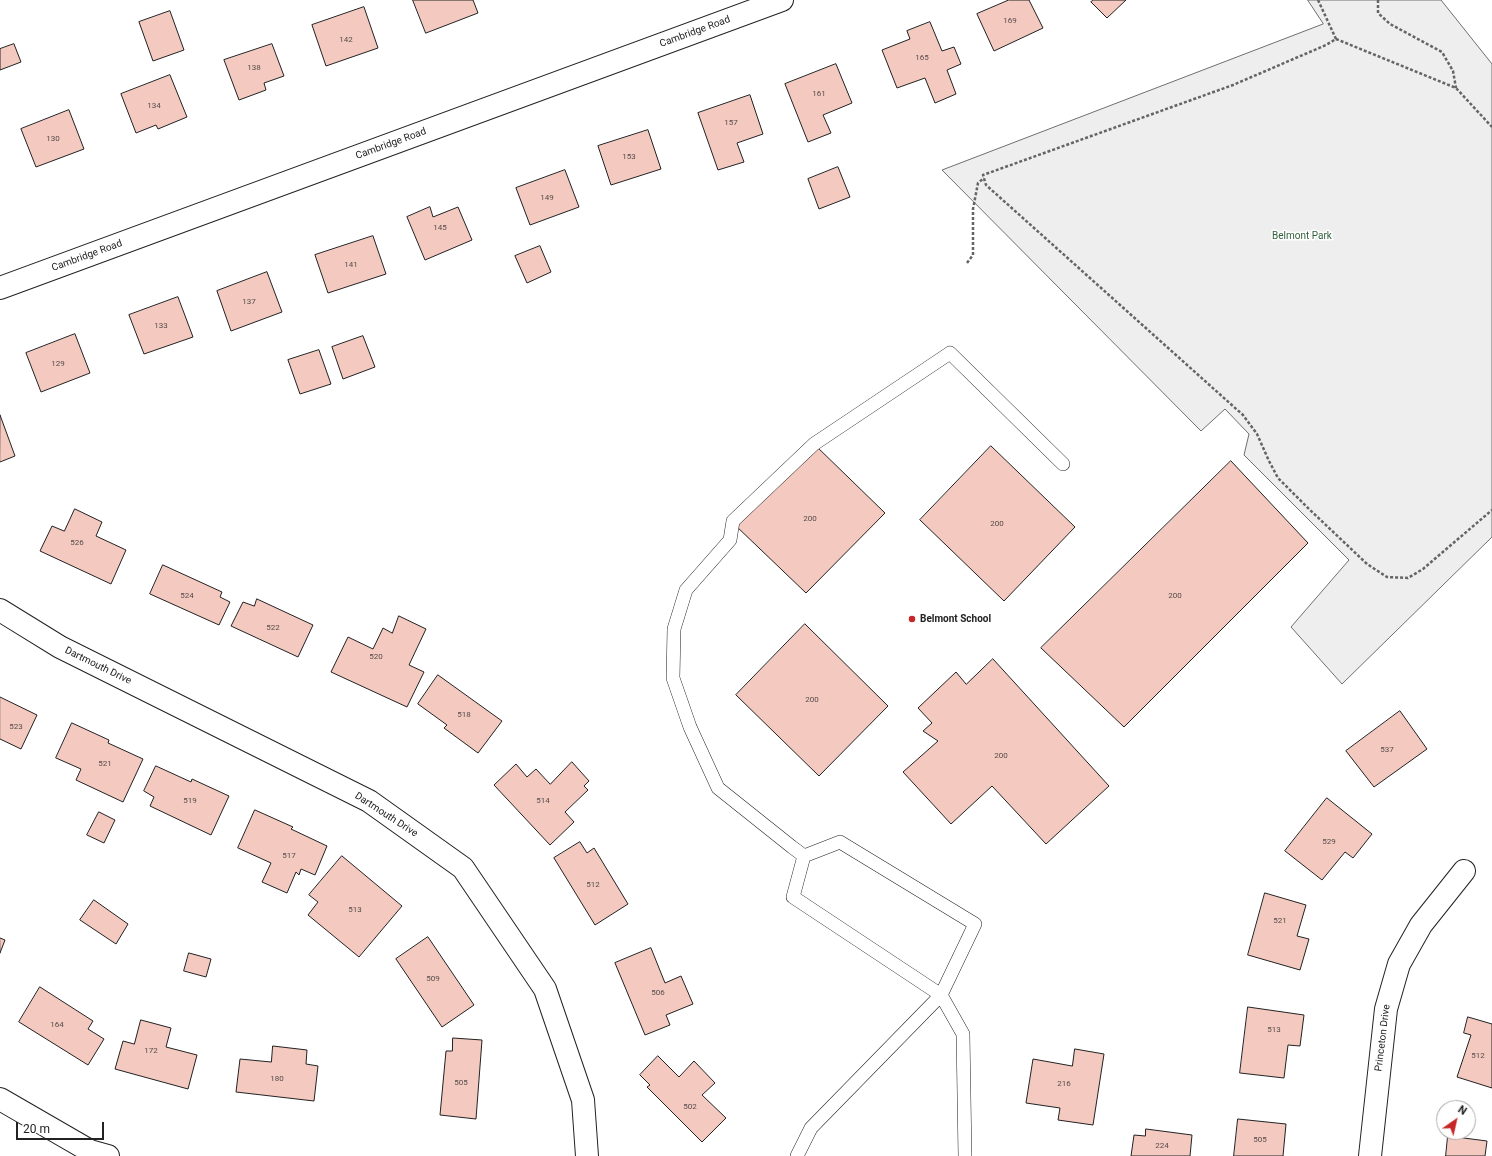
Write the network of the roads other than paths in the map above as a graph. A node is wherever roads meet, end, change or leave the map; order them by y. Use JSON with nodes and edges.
{"nodes":[{"id":1,"x":782,"y":0,"type":"edge"},
{"id":2,"x":0,"y":288,"type":"edge"},
{"id":3,"x":1063,"y":464,"type":"dead end"},
{"id":4,"x":0,"y":610,"type":"edge"},
{"id":5,"x":804,"y":856,"type":"junction"},
{"id":6,"x":1464,"y":870,"type":"dead end"},
{"id":7,"x":941,"y":995,"type":"junction"},
{"id":8,"x":0,"y":1099,"type":"edge"},
{"id":9,"x":108,"y":1156,"type":"edge"},
{"id":10,"x":587,"y":1156,"type":"edge"},
{"id":11,"x":797,"y":1156,"type":"edge"},
{"id":12,"x":965,"y":1156,"type":"edge"},
{"id":13,"x":1370,"y":1156,"type":"edge"}],
"edges":[{"from":1,"to":2,"type":"street","name":"Cambridge Road"},
{"from":3,"to":5,"type":"lane"},
{"from":4,"to":10,"type":"street","name":"Dartmouth Drive"},
{"from":5,"to":7,"type":"lane"},
{"from":5,"to":7,"type":"lane"},
{"from":6,"to":13,"type":"street","name":"Princeton Drive"},
{"from":7,"to":11,"type":"lane"},
{"from":7,"to":12,"type":"lane"},
{"from":8,"to":9,"type":"street"}]}
